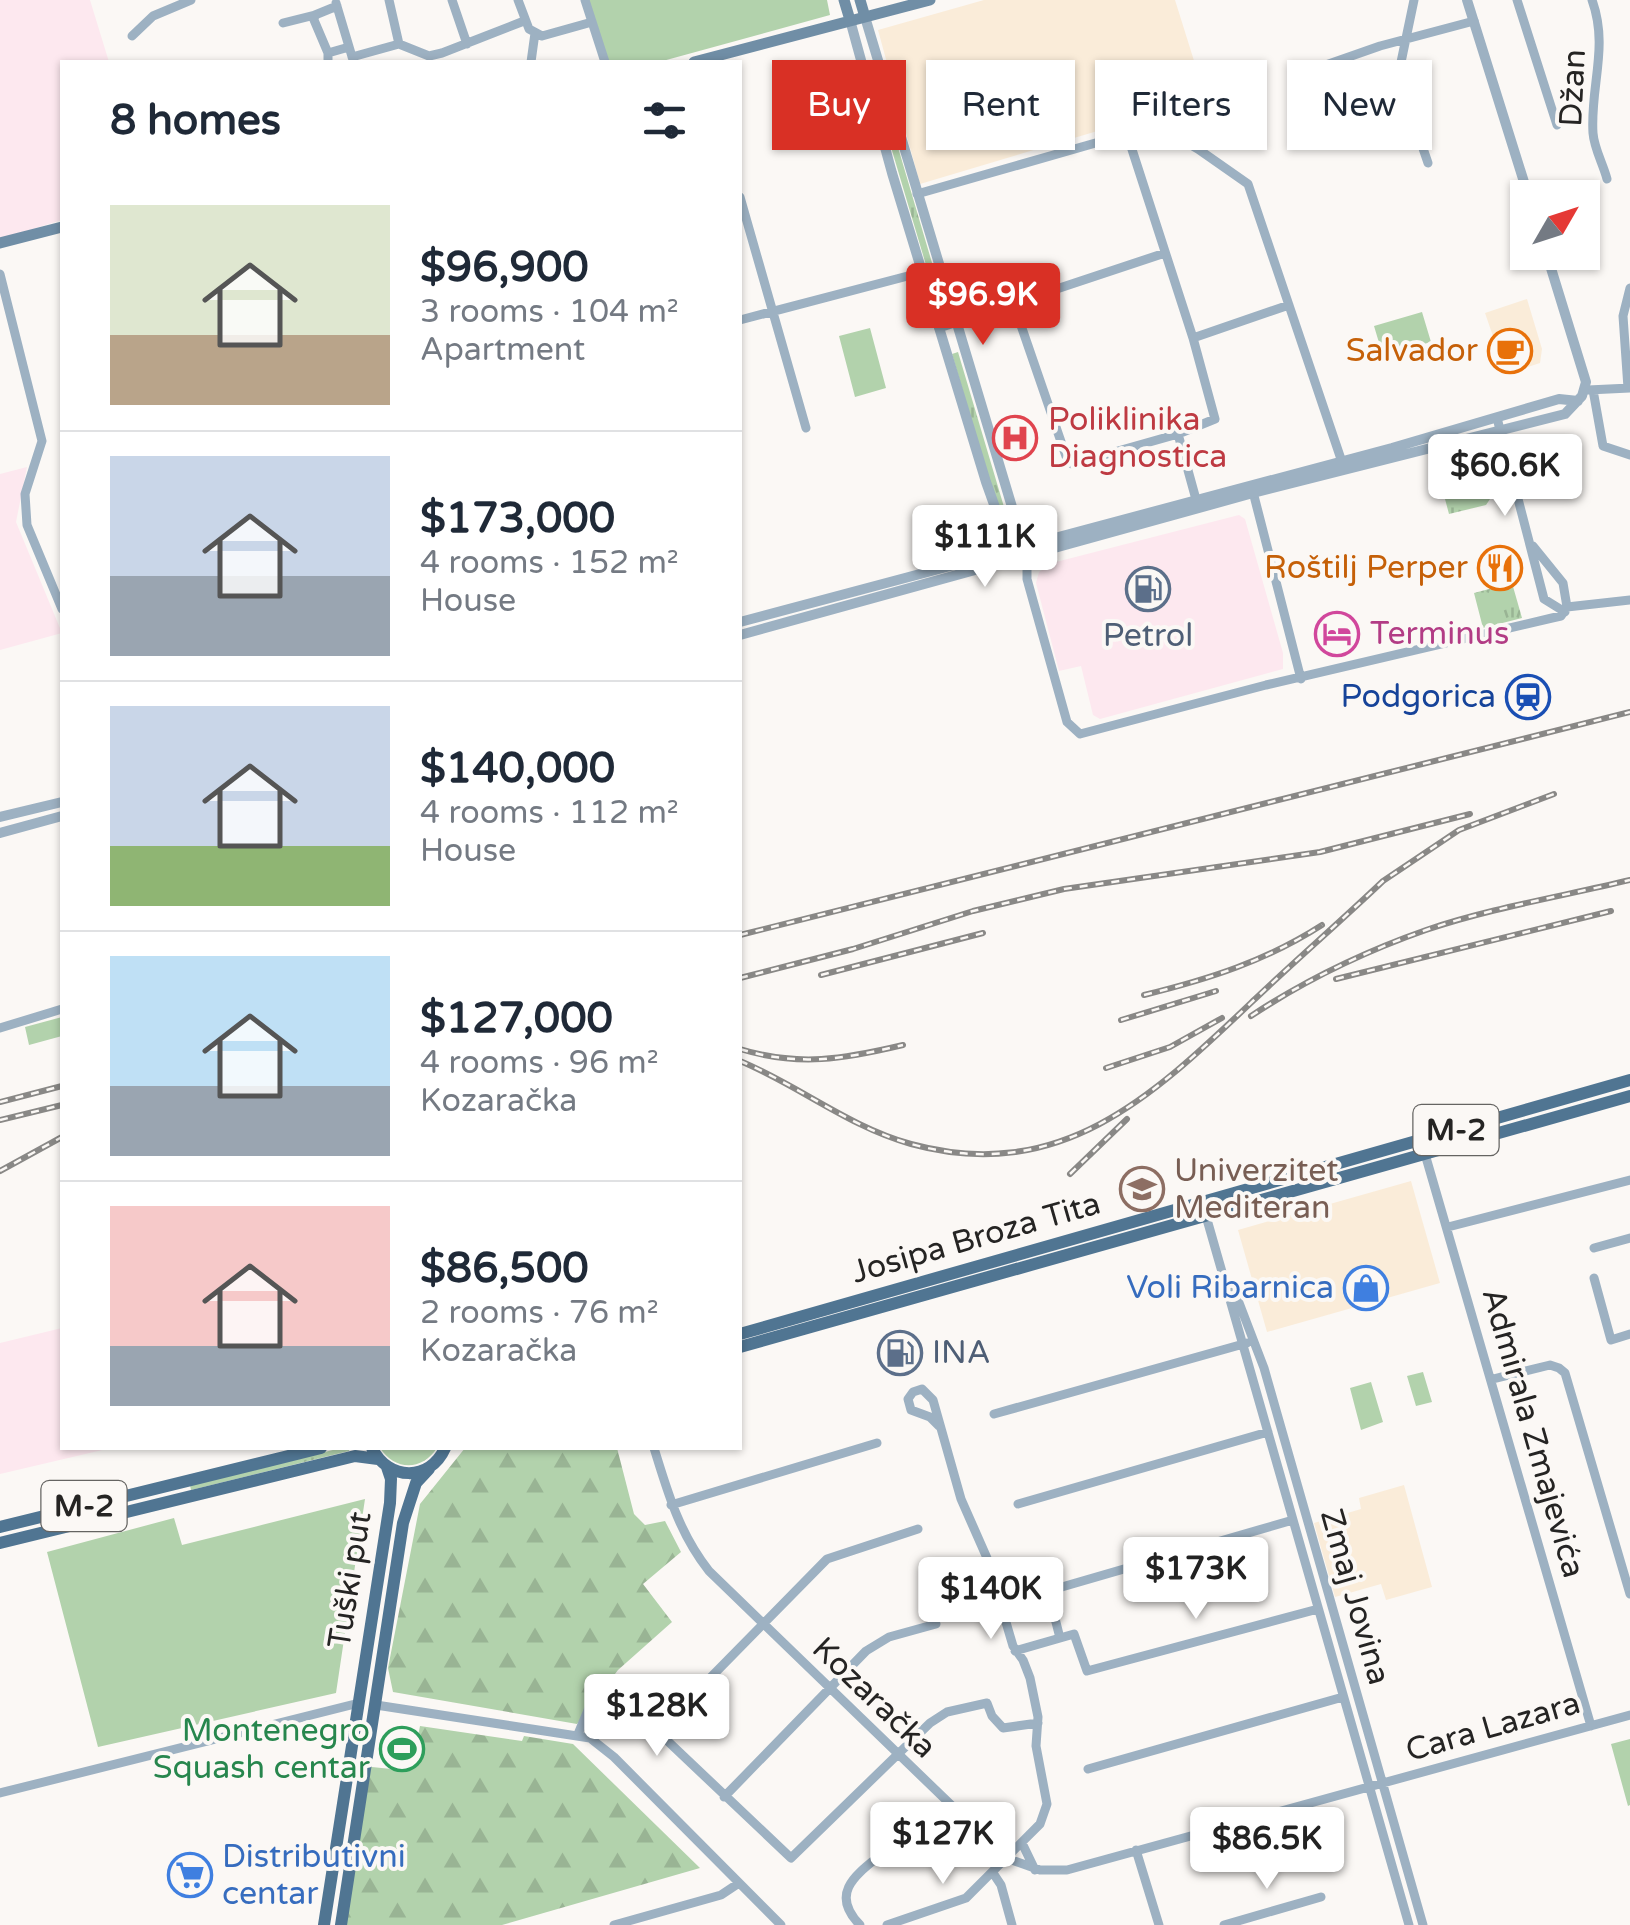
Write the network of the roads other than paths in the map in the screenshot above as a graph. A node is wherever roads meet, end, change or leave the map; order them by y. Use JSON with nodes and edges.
{"nodes":[{"id":1,"x":159,"y":0,"type":"edge"},
{"id":2,"x":191,"y":0,"type":"edge"},
{"id":3,"x":388,"y":0,"type":"edge"},
{"id":4,"x":452,"y":0,"type":"edge"},
{"id":5,"x":518,"y":0,"type":"edge"},
{"id":6,"x":585,"y":0,"type":"edge"},
{"id":7,"x":844,"y":0,"type":"edge"},
{"id":8,"x":860,"y":0,"type":"edge"},
{"id":9,"x":930,"y":0,"type":"edge"},
{"id":10,"x":1414,"y":0,"type":"edge"},
{"id":11,"x":1466,"y":0,"type":"edge"},
{"id":12,"x":1517,"y":0,"type":"edge"},
{"id":13,"x":1592,"y":0,"type":"edge"},
{"id":14,"x":336,"y":3,"type":"edge"},
{"id":15,"x":162,"y":12,"type":"junction"},
{"id":16,"x":315,"y":15,"type":"junction"},
{"id":17,"x":864,"y":16,"type":"junction"},
{"id":18,"x":524,"y":20,"type":"junction"},
{"id":19,"x":850,"y":20,"type":"junction"},
{"id":20,"x":592,"y":22,"type":"junction"},
{"id":21,"x":1474,"y":22,"type":"junction"},
{"id":22,"x":283,"y":23,"type":"dead end"},
{"id":23,"x":535,"y":33,"type":"junction"},
{"id":24,"x":132,"y":36,"type":"dead end"},
{"id":25,"x":1407,"y":40,"type":"junction"},
{"id":26,"x":399,"y":44,"type":"junction"},
{"id":27,"x":467,"y":44,"type":"junction"},
{"id":28,"x":352,"y":55,"type":"edge"},
{"id":29,"x":328,"y":58,"type":"edge"},
{"id":30,"x":416,"y":58,"type":"edge"},
{"id":31,"x":531,"y":60,"type":"edge"},
{"id":32,"x":604,"y":60,"type":"edge"},
{"id":33,"x":701,"y":60,"type":"edge"},
{"id":34,"x":1344,"y":60,"type":"edge"},
{"id":35,"x":1557,"y":125,"type":"dead end"},
{"id":36,"x":1095,"y":143,"type":"edge"},
{"id":37,"x":1131,"y":150,"type":"edge"},
{"id":38,"x":1196,"y":150,"type":"edge"},
{"id":39,"x":1428,"y":163,"type":"dead end"},
{"id":40,"x":1607,"y":179,"type":"dead end"},
{"id":41,"x":1523,"y":180,"type":"edge"},
{"id":42,"x":917,"y":194,"type":"junction"},
{"id":43,"x":742,"y":203,"type":"edge"},
{"id":44,"x":60,"y":228,"type":"edge"},
{"id":45,"x":0,"y":243,"type":"edge"},
{"id":46,"x":1165,"y":253,"type":"junction"},
{"id":47,"x":1552,"y":270,"type":"edge"},
{"id":48,"x":923,"y":272,"type":"junction"},
{"id":49,"x":0,"y":274,"type":"edge"},
{"id":50,"x":1630,"y":288,"type":"edge"},
{"id":51,"x":1289,"y":304,"type":"junction"},
{"id":52,"x":1014,"y":305,"type":"junction"},
{"id":53,"x":775,"y":310,"type":"junction"},
{"id":54,"x":742,"y":319,"type":"edge"},
{"id":55,"x":956,"y":322,"type":"junction"},
{"id":56,"x":939,"y":328,"type":"junction"},
{"id":57,"x":1193,"y":338,"type":"junction"},
{"id":58,"x":1629,"y":388,"type":"edge"},
{"id":59,"x":1589,"y":390,"type":"junction"},
{"id":60,"x":1578,"y":400,"type":"junction"},
{"id":61,"x":1497,"y":418,"type":"junction"},
{"id":62,"x":806,"y":428,"type":"dead end"},
{"id":63,"x":1501,"y":431,"type":"junction"},
{"id":64,"x":1178,"y":434,"type":"junction"},
{"id":65,"x":1630,"y":455,"type":"edge"},
{"id":66,"x":1343,"y":465,"type":"junction"},
{"id":67,"x":1252,"y":488,"type":"junction"},
{"id":68,"x":1198,"y":504,"type":"junction"},
{"id":69,"x":1531,"y":543,"type":"junction"},
{"id":70,"x":1023,"y":545,"type":"junction"},
{"id":71,"x":1010,"y":549,"type":"junction"},
{"id":72,"x":1027,"y":558,"type":"junction"},
{"id":73,"x":1014,"y":561,"type":"junction"},
{"id":74,"x":1027,"y":578,"type":"junction"},
{"id":75,"x":1544,"y":598,"type":"junction"},
{"id":76,"x":1630,"y":600,"type":"edge"},
{"id":77,"x":60,"y":604,"type":"edge"},
{"id":78,"x":1566,"y":609,"type":"junction"},
{"id":79,"x":742,"y":621,"type":"edge"},
{"id":80,"x":1536,"y":622,"type":"junction"},
{"id":81,"x":742,"y":634,"type":"edge"},
{"id":82,"x":1302,"y":678,"type":"junction"},
{"id":83,"x":60,"y":802,"type":"edge"},
{"id":84,"x":0,"y":817,"type":"edge"},
{"id":85,"x":60,"y":817,"type":"edge"},
{"id":86,"x":0,"y":833,"type":"edge"},
{"id":87,"x":60,"y":1011,"type":"edge"},
{"id":88,"x":0,"y":1028,"type":"edge"},
{"id":89,"x":1630,"y":1080,"type":"edge"},
{"id":90,"x":1630,"y":1096,"type":"edge"},
{"id":91,"x":1425,"y":1154,"type":"junction"},
{"id":92,"x":1630,"y":1180,"type":"edge"},
{"id":93,"x":1204,"y":1209,"type":"junction"},
{"id":94,"x":1448,"y":1228,"type":"junction"},
{"id":95,"x":1630,"y":1238,"type":"edge"},
{"id":96,"x":1594,"y":1248,"type":"dead end"},
{"id":97,"x":1594,"y":1278,"type":"dead end"},
{"id":98,"x":1227,"y":1289,"type":"junction"},
{"id":99,"x":910,"y":1292,"type":"junction"},
{"id":100,"x":742,"y":1334,"type":"edge"},
{"id":101,"x":1630,"y":1334,"type":"edge"},
{"id":102,"x":1254,"y":1341,"type":"junction"},
{"id":103,"x":1243,"y":1344,"type":"junction"},
{"id":104,"x":742,"y":1346,"type":"edge"},
{"id":105,"x":1493,"y":1379,"type":"junction"},
{"id":106,"x":994,"y":1414,"type":"dead end"},
{"id":107,"x":940,"y":1426,"type":"dead end"},
{"id":108,"x":1268,"y":1432,"type":"junction"},
{"id":109,"x":878,"y":1444,"type":"dead end"},
{"id":110,"x":313,"y":1450,"type":"edge"},
{"id":111,"x":444,"y":1450,"type":"edge"},
{"id":112,"x":655,"y":1450,"type":"edge"},
{"id":113,"x":379,"y":1458,"type":"edge"},
{"id":114,"x":428,"y":1469,"type":"junction"},
{"id":115,"x":169,"y":1485,"type":"junction"},
{"id":116,"x":173,"y":1500,"type":"junction"},
{"id":117,"x":1018,"y":1504,"type":"dead end"},
{"id":118,"x":671,"y":1505,"type":"junction"},
{"id":119,"x":1293,"y":1520,"type":"junction"},
{"id":120,"x":0,"y":1526,"type":"edge"},
{"id":121,"x":918,"y":1529,"type":"dead end"},
{"id":122,"x":0,"y":1543,"type":"edge"},
{"id":123,"x":1628,"y":1580,"type":"edge"},
{"id":124,"x":1630,"y":1594,"type":"edge"},
{"id":125,"x":1318,"y":1609,"type":"junction"},
{"id":126,"x":936,"y":1624,"type":"dead end"},
{"id":127,"x":762,"y":1625,"type":"junction"},
{"id":128,"x":1060,"y":1638,"type":"junction"},
{"id":129,"x":1015,"y":1651,"type":"junction"},
{"id":130,"x":828,"y":1689,"type":"junction"},
{"id":131,"x":1343,"y":1697,"type":"junction"},
{"id":132,"x":359,"y":1703,"type":"junction"},
{"id":133,"x":376,"y":1706,"type":"junction"},
{"id":134,"x":1630,"y":1715,"type":"edge"},
{"id":135,"x":1038,"y":1722,"type":"junction"},
{"id":136,"x":1591,"y":1726,"type":"junction"},
{"id":137,"x":657,"y":1732,"type":"junction"},
{"id":138,"x":578,"y":1734,"type":"junction"},
{"id":139,"x":895,"y":1753,"type":"junction"},
{"id":140,"x":1088,"y":1769,"type":"dead end"},
{"id":141,"x":1383,"y":1784,"type":"junction"},
{"id":142,"x":1369,"y":1788,"type":"junction"},
{"id":143,"x":0,"y":1793,"type":"edge"},
{"id":144,"x":724,"y":1797,"type":"junction"},
{"id":145,"x":1022,"y":1843,"type":"junction"},
{"id":146,"x":890,"y":1847,"type":"dead end"},
{"id":147,"x":1136,"y":1850,"type":"junction"},
{"id":148,"x":1006,"y":1858,"type":"junction"},
{"id":149,"x":1035,"y":1870,"type":"junction"},
{"id":150,"x":992,"y":1873,"type":"junction"},
{"id":151,"x":739,"y":1882,"type":"junction"},
{"id":152,"x":1321,"y":1897,"type":"dead end"},
{"id":153,"x":324,"y":1925,"type":"edge"},
{"id":154,"x":341,"y":1925,"type":"edge"},
{"id":155,"x":614,"y":1925,"type":"edge"},
{"id":156,"x":781,"y":1925,"type":"edge"},
{"id":157,"x":860,"y":1925,"type":"edge"},
{"id":158,"x":886,"y":1925,"type":"edge"},
{"id":159,"x":1012,"y":1925,"type":"edge"},
{"id":160,"x":1160,"y":1925,"type":"edge"},
{"id":161,"x":1224,"y":1925,"type":"edge"},
{"id":162,"x":1408,"y":1925,"type":"edge"},
{"id":163,"x":1423,"y":1925,"type":"edge"}],
"edges":[{"from":1,"to":15,"type":"street"},
{"from":2,"to":15,"type":"street"},
{"from":3,"to":26,"type":"street"},
{"from":4,"to":27,"type":"street"},
{"from":5,"to":18,"type":"street"},
{"from":6,"to":20,"type":"street"},
{"from":7,"to":19,"type":"main road"},
{"from":8,"to":17,"type":"main road"},
{"from":9,"to":17,"type":"main road"},
{"from":10,"to":25,"type":"street"},
{"from":11,"to":21,"type":"street"},
{"from":12,"to":35,"type":"street"},
{"from":13,"to":40,"type":"street","name":"Džan"},
{"from":14,"to":16,"type":"street"},
{"from":14,"to":28,"type":"street"},
{"from":15,"to":24,"type":"street"},
{"from":16,"to":22,"type":"street"},
{"from":16,"to":29,"type":"street"},
{"from":17,"to":19,"type":"main road"},
{"from":17,"to":42,"type":"street"},
{"from":18,"to":23,"type":"street"},
{"from":18,"to":27,"type":"street"},
{"from":19,"to":33,"type":"main road"},
{"from":19,"to":48,"type":"street"},
{"from":20,"to":23,"type":"street"},
{"from":20,"to":32,"type":"street"},
{"from":21,"to":25,"type":"street"},
{"from":21,"to":41,"type":"street"},
{"from":23,"to":31,"type":"street"},
{"from":25,"to":34,"type":"street"},
{"from":25,"to":39,"type":"street"},
{"from":26,"to":28,"type":"street"},
{"from":26,"to":30,"type":"street"},
{"from":27,"to":30,"type":"street"},
{"from":28,"to":29,"type":"street"},
{"from":36,"to":42,"type":"street"},
{"from":37,"to":46,"type":"street"},
{"from":38,"to":51,"type":"street"},
{"from":42,"to":55,"type":"street"},
{"from":43,"to":53,"type":"street"},
{"from":44,"to":45,"type":"main road"},
{"from":46,"to":52,"type":"street"},
{"from":46,"to":57,"type":"street"},
{"from":47,"to":59,"type":"street"},
{"from":48,"to":53,"type":"street"},
{"from":48,"to":56,"type":"street"},
{"from":49,"to":77,"type":"street"},
{"from":50,"to":58,"type":"street"},
{"from":51,"to":57,"type":"street"},
{"from":51,"to":66,"type":"street"},
{"from":52,"to":55,"type":"street"},
{"from":52,"to":64,"type":"street"},
{"from":53,"to":54,"type":"street"},
{"from":53,"to":62,"type":"street"},
{"from":55,"to":56,"type":"street"},
{"from":55,"to":70,"type":"street"},
{"from":56,"to":71,"type":"street"},
{"from":57,"to":64,"type":"street"},
{"from":58,"to":59,"type":"street"},
{"from":59,"to":60,"type":"street"},
{"from":59,"to":65,"type":"street"},
{"from":60,"to":61,"type":"street"},
{"from":60,"to":63,"type":"street"},
{"from":61,"to":63,"type":"street"},
{"from":61,"to":66,"type":"street"},
{"from":63,"to":66,"type":"street"},
{"from":63,"to":69,"type":"street"},
{"from":64,"to":68,"type":"street"},
{"from":66,"to":67,"type":"street"},
{"from":67,"to":68,"type":"street"},
{"from":67,"to":82,"type":"street"},
{"from":68,"to":70,"type":"street"},
{"from":68,"to":72,"type":"street"},
{"from":69,"to":75,"type":"street"},
{"from":69,"to":78,"type":"street"},
{"from":70,"to":71,"type":"street"},
{"from":70,"to":72,"type":"street"},
{"from":71,"to":73,"type":"street"},
{"from":71,"to":79,"type":"street"},
{"from":72,"to":73,"type":"street"},
{"from":72,"to":74,"type":"street"},
{"from":73,"to":74,"type":"street"},
{"from":73,"to":81,"type":"street"},
{"from":74,"to":82,"type":"street"},
{"from":75,"to":78,"type":"street"},
{"from":75,"to":80,"type":"street"},
{"from":76,"to":78,"type":"street"},
{"from":78,"to":80,"type":"street"},
{"from":80,"to":82,"type":"street"},
{"from":83,"to":84,"type":"street"},
{"from":85,"to":86,"type":"street"},
{"from":87,"to":88,"type":"street"},
{"from":89,"to":93,"type":"main road","name":"Josipa Broza Tita","number":"M-2"},
{"from":90,"to":91,"type":"main road","name":"Josipa Broza Tita","number":"M-2"},
{"from":91,"to":93,"type":"main road","name":"Josipa Broza Tita","number":"M-2"},
{"from":91,"to":94,"type":"street","name":"Admirala Zmajevića"},
{"from":92,"to":94,"type":"street"},
{"from":93,"to":98,"type":"street","name":"Zmaj Jovina"},
{"from":93,"to":99,"type":"main road","name":"Josipa Broza Tita","number":"M-2"},
{"from":94,"to":105,"type":"street","name":"Admirala Zmajevića"},
{"from":95,"to":96,"type":"street"},
{"from":97,"to":101,"type":"street"},
{"from":98,"to":102,"type":"street","name":"Zmaj Jovina"},
{"from":98,"to":103,"type":"street","name":"Zmaj Jovina"},
{"from":99,"to":100,"type":"main road","name":"Josipa Broza Tita","number":"M-2"},
{"from":99,"to":104,"type":"main road","name":"Josipa Broza Tita","number":"M-2"},
{"from":102,"to":103,"type":"street"},
{"from":102,"to":141,"type":"street","name":"Zmaj Jovina"},
{"from":103,"to":106,"type":"street"},
{"from":103,"to":108,"type":"street","name":"Zmaj Jovina"},
{"from":105,"to":123,"type":"street"},
{"from":105,"to":136,"type":"street","name":"Admirala Zmajevića"},
{"from":107,"to":129,"type":"street"},
{"from":108,"to":117,"type":"street"},
{"from":108,"to":119,"type":"street","name":"Zmaj Jovina"},
{"from":109,"to":118,"type":"street"},
{"from":110,"to":115,"type":"main road","number":"M-2"},
{"from":111,"to":114,"type":"main road","name":"Tuški put"},
{"from":112,"to":118,"type":"street","name":"Kozaračka"},
{"from":113,"to":114,"type":"main road","number":"M-2"},
{"from":113,"to":116,"type":"main road","number":"M-2"},
{"from":113,"to":132,"type":"main road","name":"Tuški put"},
{"from":114,"to":133,"type":"main road","name":"Tuški put"},
{"from":115,"to":116,"type":"main road"},
{"from":115,"to":120,"type":"main road","number":"M-2"},
{"from":116,"to":122,"type":"main road","number":"M-2"},
{"from":118,"to":127,"type":"street","name":"Kozaračka"},
{"from":119,"to":125,"type":"street","name":"Zmaj Jovina"},
{"from":119,"to":128,"type":"street"},
{"from":121,"to":127,"type":"street"},
{"from":123,"to":124,"type":"street"},
{"from":125,"to":128,"type":"street"},
{"from":125,"to":131,"type":"street","name":"Zmaj Jovina"},
{"from":126,"to":130,"type":"street"},
{"from":127,"to":130,"type":"street","name":"Kozaračka"},
{"from":127,"to":137,"type":"street"},
{"from":128,"to":129,"type":"street"},
{"from":129,"to":135,"type":"street"},
{"from":130,"to":139,"type":"street","name":"Kozaračka"},
{"from":130,"to":144,"type":"street"},
{"from":131,"to":140,"type":"street"},
{"from":131,"to":142,"type":"street","name":"Zmaj Jovina"},
{"from":132,"to":143,"type":"street"},
{"from":132,"to":153,"type":"main road","name":"Tuški put"},
{"from":133,"to":138,"type":"street"},
{"from":133,"to":154,"type":"main road","name":"Tuški put"},
{"from":134,"to":136,"type":"street","name":"Cara Lazara"},
{"from":135,"to":139,"type":"street"},
{"from":135,"to":145,"type":"street"},
{"from":136,"to":141,"type":"street","name":"Cara Lazara"},
{"from":137,"to":138,"type":"street"},
{"from":137,"to":144,"type":"street"},
{"from":138,"to":151,"type":"street"},
{"from":139,"to":144,"type":"street"},
{"from":139,"to":148,"type":"street","name":"Kozaračka"},
{"from":141,"to":142,"type":"street","name":"Cara Lazara"},
{"from":141,"to":163,"type":"street","name":"Zmaj Jovina"},
{"from":142,"to":147,"type":"street","name":"Kozaračka"},
{"from":142,"to":162,"type":"street","name":"Zmaj Jovina"},
{"from":145,"to":148,"type":"street"},
{"from":145,"to":149,"type":"street"},
{"from":146,"to":157,"type":"street"},
{"from":147,"to":149,"type":"street","name":"Kozaračka"},
{"from":147,"to":160,"type":"street"},
{"from":148,"to":149,"type":"street","name":"Kozaračka"},
{"from":148,"to":150,"type":"street"},
{"from":150,"to":158,"type":"street"},
{"from":150,"to":159,"type":"street"},
{"from":151,"to":155,"type":"street"},
{"from":151,"to":156,"type":"street"},
{"from":152,"to":161,"type":"street"}]}
